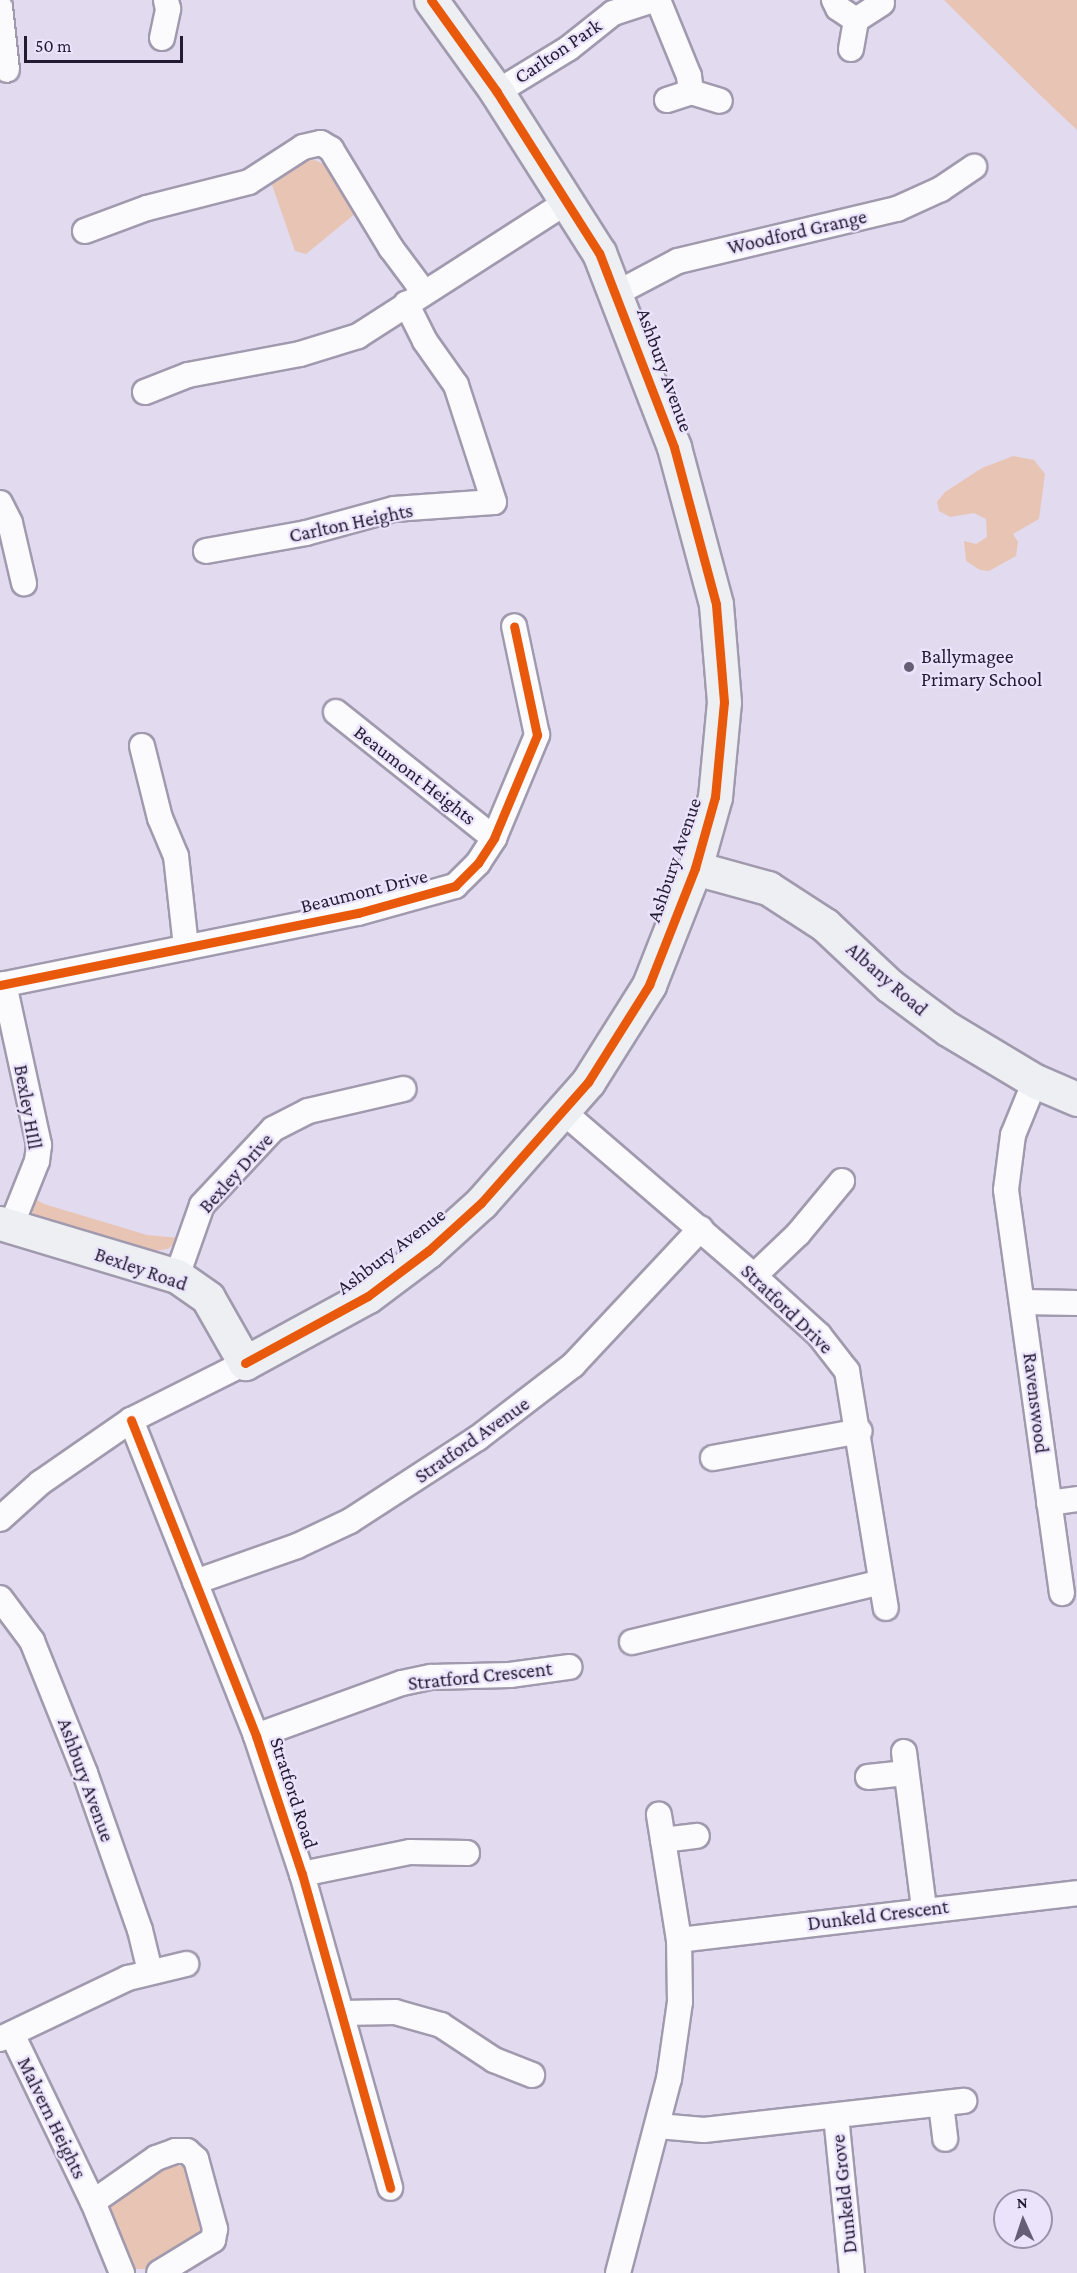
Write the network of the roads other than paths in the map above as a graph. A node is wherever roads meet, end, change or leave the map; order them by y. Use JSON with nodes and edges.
{"nodes":[{"id":1,"x":166,"y":0,"type":"edge"},
{"id":2,"x":430,"y":0,"type":"edge"},
{"id":3,"x":652,"y":0,"type":"edge"},
{"id":4,"x":658,"y":0,"type":"edge"},
{"id":5,"x":834,"y":0,"type":"edge"},
{"id":6,"x":882,"y":3,"type":"dead end"},
{"id":7,"x":0,"y":7,"type":"edge"},
{"id":8,"x":856,"y":20,"type":"junction"},
{"id":9,"x":162,"y":38,"type":"dead end"},
{"id":10,"x":851,"y":49,"type":"dead end"},
{"id":11,"x":7,"y":70,"type":"dead end"},
{"id":12,"x":497,"y":92,"type":"junction"},
{"id":13,"x":691,"y":92,"type":"junction"},
{"id":14,"x":667,"y":100,"type":"dead end"},
{"id":15,"x":720,"y":101,"type":"dead end"},
{"id":16,"x":974,"y":167,"type":"dead end"},
{"id":17,"x":568,"y":201,"type":"junction"},
{"id":18,"x":85,"y":231,"type":"dead end"},
{"id":19,"x":617,"y":293,"type":"junction"},
{"id":20,"x":414,"y":297,"type":"junction"},
{"id":21,"x":145,"y":392,"type":"dead end"},
{"id":22,"x":0,"y":503,"type":"edge"},
{"id":23,"x":206,"y":551,"type":"dead end"},
{"id":24,"x":24,"y":583,"type":"dead end"},
{"id":25,"x":514,"y":626,"type":"dead end"},
{"id":26,"x":336,"y":712,"type":"dead end"},
{"id":27,"x":142,"y":746,"type":"dead end"},
{"id":28,"x":494,"y":838,"type":"junction"},
{"id":29,"x":695,"y":868,"type":"junction"},
{"id":30,"x":186,"y":948,"type":"junction"},
{"id":31,"x":2,"y":985,"type":"edge"},
{"id":32,"x":1035,"y":1080,"type":"junction"},
{"id":33,"x":403,"y":1089,"type":"dead end"},
{"id":34,"x":1077,"y":1099,"type":"edge"},
{"id":35,"x":561,"y":1110,"type":"junction"},
{"id":36,"x":842,"y":1181,"type":"dead end"},
{"id":37,"x":5,"y":1225,"type":"edge"},
{"id":38,"x":701,"y":1228,"type":"junction"},
{"id":39,"x":177,"y":1276,"type":"junction"},
{"id":40,"x":754,"y":1276,"type":"junction"},
{"id":41,"x":1023,"y":1302,"type":"junction"},
{"id":42,"x":1077,"y":1304,"type":"edge"},
{"id":43,"x":245,"y":1363,"type":"junction"},
{"id":44,"x":130,"y":1420,"type":"junction"},
{"id":45,"x":860,"y":1431,"type":"junction"},
{"id":46,"x":713,"y":1458,"type":"dead end"},
{"id":47,"x":1077,"y":1499,"type":"edge"},
{"id":48,"x":1049,"y":1503,"type":"junction"},
{"id":49,"x":3,"y":1510,"type":"edge"},
{"id":50,"x":195,"y":1582,"type":"junction"},
{"id":51,"x":881,"y":1582,"type":"junction"},
{"id":52,"x":1062,"y":1593,"type":"dead end"},
{"id":53,"x":0,"y":1598,"type":"edge"},
{"id":54,"x":886,"y":1608,"type":"dead end"},
{"id":55,"x":632,"y":1642,"type":"dead end"},
{"id":56,"x":569,"y":1666,"type":"dead end"},
{"id":57,"x":256,"y":1736,"type":"junction"},
{"id":58,"x":868,"y":1777,"type":"dead end"},
{"id":59,"x":659,"y":1815,"type":"dead end"},
{"id":60,"x":697,"y":1836,"type":"dead end"},
{"id":61,"x":663,"y":1840,"type":"junction"},
{"id":62,"x":467,"y":1853,"type":"dead end"},
{"id":63,"x":302,"y":1874,"type":"junction"},
{"id":64,"x":1077,"y":1893,"type":"edge"},
{"id":65,"x":924,"y":1909,"type":"junction"},
{"id":66,"x":679,"y":1940,"type":"junction"},
{"id":67,"x":186,"y":1964,"type":"dead end"},
{"id":68,"x":150,"y":1971,"type":"junction"},
{"id":69,"x":342,"y":2013,"type":"junction"},
{"id":70,"x":6,"y":2037,"type":"edge"},
{"id":71,"x":532,"y":2074,"type":"dead end"},
{"id":72,"x":836,"y":2116,"type":"junction"},
{"id":73,"x":658,"y":2126,"type":"junction"},
{"id":74,"x":945,"y":2139,"type":"dead end"},
{"id":75,"x":390,"y":2188,"type":"dead end"},
{"id":76,"x":93,"y":2202,"type":"junction"},
{"id":77,"x":122,"y":2273,"type":"edge"},
{"id":78,"x":159,"y":2273,"type":"edge"},
{"id":79,"x":618,"y":2273,"type":"edge"},
{"id":80,"x":852,"y":2273,"type":"edge"}],
"edges":[{"from":1,"to":9,"type":"street"},
{"from":2,"to":12,"type":"street","name":"Ashbury Avenue"},
{"from":3,"to":12,"type":"street","name":"Carlton Park"},
{"from":4,"to":13,"type":"street"},
{"from":5,"to":8,"type":"street"},
{"from":6,"to":8,"type":"street"},
{"from":7,"to":11,"type":"street"},
{"from":8,"to":10,"type":"street"},
{"from":12,"to":17,"type":"street","name":"Ashbury Avenue"},
{"from":13,"to":14,"type":"street"},
{"from":13,"to":15,"type":"street"},
{"from":16,"to":19,"type":"street","name":"Woodford Grange"},
{"from":17,"to":19,"type":"street","name":"Ashbury Avenue"},
{"from":17,"to":20,"type":"street"},
{"from":18,"to":20,"type":"street","name":"Carlton Heights"},
{"from":19,"to":29,"type":"street","name":"Ashbury Avenue"},
{"from":20,"to":21,"type":"street"},
{"from":20,"to":23,"type":"street","name":"Carlton Heights"},
{"from":22,"to":24,"type":"street"},
{"from":25,"to":28,"type":"street","name":"Beaumont Drive"},
{"from":26,"to":28,"type":"street","name":"Beaumont Heights"},
{"from":27,"to":30,"type":"street"},
{"from":28,"to":30,"type":"street","name":"Beaumont Drive"},
{"from":29,"to":32,"type":"street","name":"Albany Road"},
{"from":29,"to":35,"type":"street","name":"Ashbury Avenue"},
{"from":30,"to":31,"type":"street","name":"Beaumont Drive"},
{"from":31,"to":37,"type":"street","name":"Bexley HIll"},
{"from":32,"to":34,"type":"street","name":"Albany Road"},
{"from":32,"to":41,"type":"street","name":"Ravenswood"},
{"from":33,"to":39,"type":"street","name":"Bexley Drive"},
{"from":35,"to":38,"type":"street","name":"Stratford Drive"},
{"from":35,"to":43,"type":"street","name":"Ashbury Avenue"},
{"from":36,"to":40,"type":"street"},
{"from":37,"to":39,"type":"street","name":"Bexley Road"},
{"from":38,"to":40,"type":"street","name":"Stratford Drive"},
{"from":38,"to":50,"type":"street","name":"Stratford Avenue"},
{"from":39,"to":43,"type":"street","name":"Bexley Road"},
{"from":40,"to":45,"type":"street","name":"Stratford Drive"},
{"from":41,"to":42,"type":"street"},
{"from":41,"to":48,"type":"street","name":"Ravenswood"},
{"from":43,"to":44,"type":"street","name":"Ashbury Avenue"},
{"from":44,"to":49,"type":"street","name":"Ashbury Avenue"},
{"from":44,"to":50,"type":"street","name":"Stratford Road"},
{"from":45,"to":46,"type":"street"},
{"from":45,"to":51,"type":"street","name":"Stratford Drive"},
{"from":47,"to":48,"type":"street"},
{"from":48,"to":52,"type":"street","name":"Ravenswood"},
{"from":50,"to":57,"type":"street","name":"Stratford Road"},
{"from":51,"to":54,"type":"street","name":"Stratford Drive"},
{"from":51,"to":55,"type":"street"},
{"from":53,"to":68,"type":"street","name":"Ashbury Avenue"},
{"from":56,"to":57,"type":"street","name":"Stratford Crescent"},
{"from":57,"to":63,"type":"street","name":"Stratford Road"},
{"from":58,"to":65,"type":"street"},
{"from":59,"to":61,"type":"street"},
{"from":60,"to":61,"type":"street"},
{"from":61,"to":66,"type":"street"},
{"from":62,"to":63,"type":"street","name":"Stratford Road"},
{"from":63,"to":69,"type":"street","name":"Stratford Road"},
{"from":64,"to":65,"type":"street","name":"Dunkeld Crescent"},
{"from":65,"to":66,"type":"street","name":"Dunkeld Crescent"},
{"from":66,"to":73,"type":"street"},
{"from":67,"to":68,"type":"street"},
{"from":68,"to":70,"type":"street"},
{"from":69,"to":71,"type":"street"},
{"from":69,"to":75,"type":"street","name":"Stratford Road"},
{"from":70,"to":76,"type":"street","name":"Malvern Heights"},
{"from":72,"to":73,"type":"street"},
{"from":72,"to":74,"type":"street"},
{"from":72,"to":80,"type":"street","name":"Dunkeld Grove"},
{"from":73,"to":79,"type":"street"},
{"from":76,"to":77,"type":"street","name":"Malvern Heights"},
{"from":76,"to":78,"type":"street","name":"Malvern Heights"}]}
